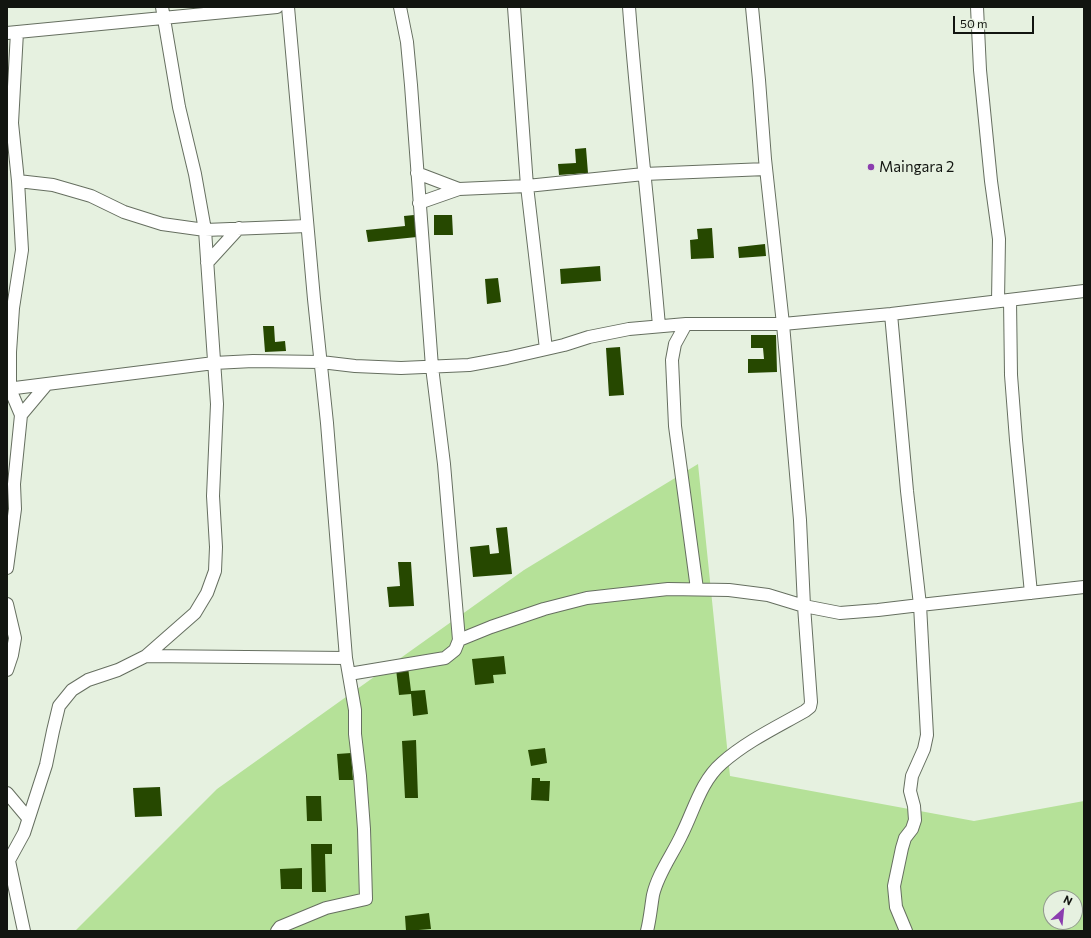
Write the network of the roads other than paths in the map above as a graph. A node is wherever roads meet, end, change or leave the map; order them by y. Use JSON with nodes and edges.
{"nodes":[{"id":1,"x":277,"y":7,"type":"edge"},
{"id":2,"x":288,"y":7,"type":"edge"},
{"id":3,"x":400,"y":7,"type":"edge"},
{"id":4,"x":514,"y":7,"type":"edge"},
{"id":5,"x":629,"y":7,"type":"edge"},
{"id":6,"x":752,"y":7,"type":"edge"},
{"id":7,"x":977,"y":7,"type":"edge"},
{"id":8,"x":163,"y":12,"type":"edge"},
{"id":9,"x":12,"y":33,"type":"edge"},
{"id":10,"x":766,"y":169,"type":"junction"},
{"id":11,"x":417,"y":173,"type":"junction"},
{"id":12,"x":644,"y":174,"type":"junction"},
{"id":13,"x":18,"y":181,"type":"junction"},
{"id":14,"x":527,"y":186,"type":"junction"},
{"id":15,"x":459,"y":189,"type":"junction"},
{"id":16,"x":419,"y":203,"type":"junction"},
{"id":17,"x":307,"y":226,"type":"junction"},
{"id":18,"x":239,"y":228,"type":"junction"},
{"id":19,"x":205,"y":230,"type":"junction"},
{"id":20,"x":207,"y":263,"type":"junction"},
{"id":21,"x":1084,"y":290,"type":"edge"},
{"id":22,"x":1010,"y":300,"type":"junction"},
{"id":23,"x":998,"y":301,"type":"junction"},
{"id":24,"x":891,"y":314,"type":"junction"},
{"id":25,"x":686,"y":324,"type":"junction"},
{"id":26,"x":783,"y":324,"type":"junction"},
{"id":27,"x":659,"y":326,"type":"junction"},
{"id":28,"x":546,"y":349,"type":"junction"},
{"id":29,"x":321,"y":362,"type":"junction"},
{"id":30,"x":214,"y":363,"type":"junction"},
{"id":31,"x":432,"y":367,"type":"junction"},
{"id":32,"x":46,"y":384,"type":"junction"},
{"id":33,"x":9,"y":389,"type":"edge"},
{"id":34,"x":21,"y":415,"type":"junction"},
{"id":35,"x":7,"y":568,"type":"edge"},
{"id":36,"x":1084,"y":588,"type":"edge"},
{"id":37,"x":697,"y":589,"type":"junction"},
{"id":38,"x":1031,"y":593,"type":"junction"},
{"id":39,"x":7,"y":604,"type":"edge"},
{"id":40,"x":920,"y":605,"type":"junction"},
{"id":41,"x":804,"y":606,"type":"junction"},
{"id":42,"x":459,"y":640,"type":"junction"},
{"id":43,"x":146,"y":656,"type":"junction"},
{"id":44,"x":346,"y":658,"type":"junction"},
{"id":45,"x":7,"y":670,"type":"edge"},
{"id":46,"x":349,"y":674,"type":"junction"},
{"id":47,"x":7,"y":793,"type":"edge"},
{"id":48,"x":28,"y":818,"type":"junction"},
{"id":49,"x":8,"y":863,"type":"edge"},
{"id":50,"x":24,"y":931,"type":"edge"},
{"id":51,"x":277,"y":931,"type":"edge"},
{"id":52,"x":647,"y":931,"type":"edge"},
{"id":53,"x":906,"y":931,"type":"edge"}],
"edges":[{"from":1,"to":8,"type":"street"},
{"from":2,"to":17,"type":"street"},
{"from":3,"to":11,"type":"street"},
{"from":4,"to":14,"type":"street"},
{"from":5,"to":12,"type":"street"},
{"from":6,"to":10,"type":"street"},
{"from":7,"to":23,"type":"street"},
{"from":8,"to":9,"type":"street"},
{"from":8,"to":19,"type":"street"},
{"from":9,"to":13,"type":"street"},
{"from":10,"to":12,"type":"street"},
{"from":10,"to":26,"type":"street"},
{"from":11,"to":15,"type":"street"},
{"from":11,"to":16,"type":"street"},
{"from":12,"to":14,"type":"street"},
{"from":12,"to":27,"type":"street"},
{"from":13,"to":19,"type":"street"},
{"from":13,"to":33,"type":"street"},
{"from":14,"to":15,"type":"street"},
{"from":14,"to":28,"type":"street"},
{"from":15,"to":16,"type":"street"},
{"from":16,"to":31,"type":"street"},
{"from":17,"to":18,"type":"street"},
{"from":17,"to":29,"type":"street"},
{"from":18,"to":19,"type":"street"},
{"from":18,"to":20,"type":"street"},
{"from":19,"to":20,"type":"street"},
{"from":20,"to":30,"type":"street"},
{"from":21,"to":22,"type":"street"},
{"from":22,"to":23,"type":"street"},
{"from":22,"to":38,"type":"street"},
{"from":23,"to":24,"type":"street"},
{"from":24,"to":26,"type":"street"},
{"from":24,"to":40,"type":"street"},
{"from":25,"to":26,"type":"street"},
{"from":25,"to":27,"type":"street"},
{"from":25,"to":37,"type":"street"},
{"from":26,"to":41,"type":"street"},
{"from":27,"to":28,"type":"street"},
{"from":28,"to":31,"type":"street"},
{"from":29,"to":30,"type":"street"},
{"from":29,"to":31,"type":"street"},
{"from":29,"to":44,"type":"street"},
{"from":30,"to":32,"type":"street"},
{"from":30,"to":43,"type":"street"},
{"from":31,"to":42,"type":"street"},
{"from":32,"to":33,"type":"street"},
{"from":32,"to":34,"type":"street"},
{"from":33,"to":34,"type":"street"},
{"from":34,"to":35,"type":"street"},
{"from":36,"to":38,"type":"street"},
{"from":37,"to":41,"type":"street"},
{"from":37,"to":42,"type":"street"},
{"from":38,"to":40,"type":"street"},
{"from":39,"to":45,"type":"street"},
{"from":40,"to":41,"type":"street"},
{"from":40,"to":53,"type":"street"},
{"from":41,"to":52,"type":"street"},
{"from":42,"to":46,"type":"street"},
{"from":43,"to":44,"type":"street"},
{"from":43,"to":48,"type":"street"},
{"from":44,"to":46,"type":"street"},
{"from":46,"to":51,"type":"street"},
{"from":47,"to":48,"type":"street"},
{"from":48,"to":49,"type":"street"},
{"from":49,"to":50,"type":"street"}]}
